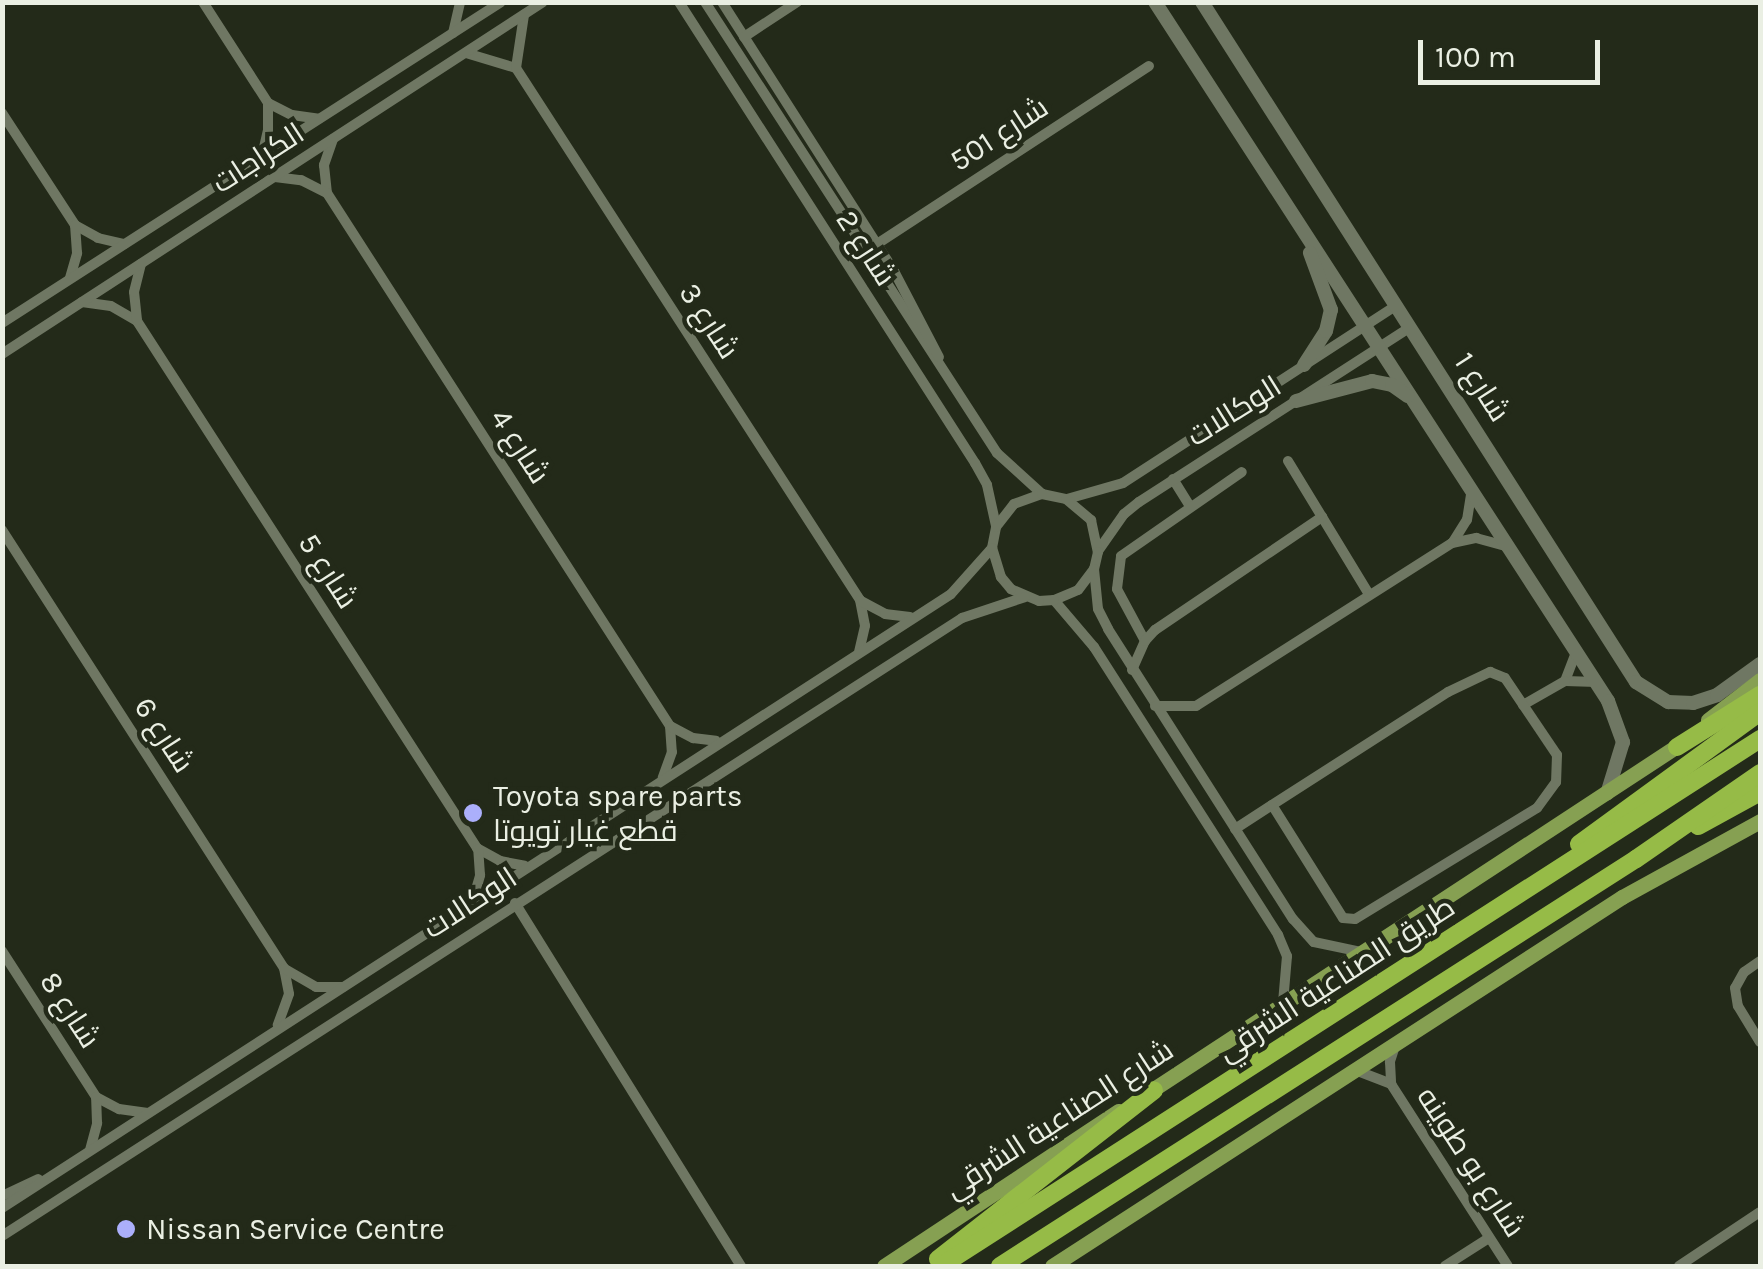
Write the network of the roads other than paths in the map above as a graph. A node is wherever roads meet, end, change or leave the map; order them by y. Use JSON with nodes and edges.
{"nodes":[{"id":1,"x":203,"y":2,"type":"edge"},
{"id":2,"x":460,"y":2,"type":"edge"},
{"id":3,"x":501,"y":2,"type":"edge"},
{"id":4,"x":679,"y":2,"type":"edge"},
{"id":5,"x":705,"y":2,"type":"edge"},
{"id":6,"x":722,"y":2,"type":"edge"},
{"id":7,"x":797,"y":2,"type":"edge"},
{"id":8,"x":1155,"y":2,"type":"edge"},
{"id":9,"x":1202,"y":2,"type":"edge"},
{"id":10,"x":543,"y":3,"type":"edge"},
{"id":11,"x":524,"y":15,"type":"junction"},
{"id":12,"x":453,"y":33,"type":"junction"},
{"id":13,"x":744,"y":37,"type":"junction"},
{"id":14,"x":466,"y":53,"type":"junction"},
{"id":15,"x":1149,"y":66,"type":"dead end"},
{"id":16,"x":516,"y":68,"type":"junction"},
{"id":17,"x":268,"y":103,"type":"junction"},
{"id":18,"x":2,"y":112,"type":"edge"},
{"id":19,"x":320,"y":120,"type":"junction"},
{"id":20,"x":333,"y":138,"type":"junction"},
{"id":21,"x":262,"y":156,"type":"junction"},
{"id":22,"x":274,"y":177,"type":"junction"},
{"id":23,"x":327,"y":194,"type":"junction"},
{"id":24,"x":1289,"y":207,"type":"junction"},
{"id":25,"x":75,"y":225,"type":"junction"},
{"id":26,"x":124,"y":244,"type":"junction"},
{"id":27,"x":877,"y":244,"type":"junction"},
{"id":28,"x":141,"y":264,"type":"junction"},
{"id":29,"x":69,"y":280,"type":"junction"},
{"id":30,"x":82,"y":302,"type":"junction"},
{"id":31,"x":1397,"y":305,"type":"junction"},
{"id":32,"x":137,"y":321,"type":"junction"},
{"id":33,"x":2,"y":323,"type":"edge"},
{"id":34,"x":1365,"y":325,"type":"junction"},
{"id":35,"x":1411,"y":326,"type":"junction"},
{"id":36,"x":1379,"y":347,"type":"junction"},
{"id":37,"x":2,"y":354,"type":"edge"},
{"id":38,"x":1304,"y":365,"type":"junction"},
{"id":39,"x":949,"y":381,"type":"junction"},
{"id":40,"x":1296,"y":402,"type":"junction"},
{"id":41,"x":1418,"y":404,"type":"junction"},
{"id":42,"x":1288,"y":460,"type":"dead end"},
{"id":43,"x":1242,"y":472,"type":"dead end"},
{"id":44,"x":1173,"y":478,"type":"junction"},
{"id":45,"x":1472,"y":488,"type":"junction"},
{"id":46,"x":1042,"y":494,"type":"junction"},
{"id":47,"x":1066,"y":499,"type":"junction"},
{"id":48,"x":1189,"y":506,"type":"junction"},
{"id":49,"x":1322,"y":516,"type":"junction"},
{"id":50,"x":996,"y":527,"type":"junction"},
{"id":51,"x":2,"y":530,"type":"edge"},
{"id":52,"x":1452,"y":543,"type":"junction"},
{"id":53,"x":992,"y":548,"type":"junction"},
{"id":54,"x":1511,"y":548,"type":"junction"},
{"id":55,"x":1098,"y":552,"type":"junction"},
{"id":56,"x":1094,"y":569,"type":"junction"},
{"id":57,"x":1369,"y":594,"type":"junction"},
{"id":58,"x":1024,"y":597,"type":"junction"},
{"id":59,"x":860,"y":600,"type":"junction"},
{"id":60,"x":1054,"y":600,"type":"junction"},
{"id":61,"x":914,"y":617,"type":"junction"},
{"id":62,"x":1144,"y":640,"type":"junction"},
{"id":63,"x":1577,"y":650,"type":"junction"},
{"id":64,"x":859,"y":652,"type":"junction"},
{"id":65,"x":1760,"y":664,"type":"edge"},
{"id":66,"x":1132,"y":670,"type":"junction"},
{"id":67,"x":1760,"y":680,"type":"edge"},
{"id":68,"x":1565,"y":681,"type":"junction"},
{"id":69,"x":1597,"y":682,"type":"junction"},
{"id":70,"x":1760,"y":695,"type":"edge"},
{"id":71,"x":1523,"y":705,"type":"junction"},
{"id":72,"x":1155,"y":706,"type":"junction"},
{"id":73,"x":1760,"y":712,"type":"edge"},
{"id":74,"x":670,"y":726,"type":"junction"},
{"id":75,"x":1760,"y":738,"type":"edge"},
{"id":76,"x":718,"y":741,"type":"junction"},
{"id":77,"x":1677,"y":747,"type":"junction"},
{"id":78,"x":1760,"y":772,"type":"edge"},
{"id":79,"x":663,"y":778,"type":"junction"},
{"id":80,"x":1760,"y":792,"type":"edge"},
{"id":81,"x":1607,"y":794,"type":"junction"},
{"id":82,"x":1272,"y":806,"type":"junction"},
{"id":83,"x":1760,"y":820,"type":"edge"},
{"id":84,"x":1235,"y":830,"type":"junction"},
{"id":85,"x":478,"y":848,"type":"junction"},
{"id":86,"x":1636,"y":859,"type":"junction"},
{"id":87,"x":527,"y":866,"type":"junction"},
{"id":88,"x":1545,"y":875,"type":"junction"},
{"id":89,"x":472,"y":902,"type":"junction"},
{"id":90,"x":515,"y":903,"type":"junction"},
{"id":91,"x":2,"y":951,"type":"edge"},
{"id":92,"x":1363,"y":952,"type":"junction"},
{"id":93,"x":1760,"y":960,"type":"edge"},
{"id":94,"x":284,"y":968,"type":"junction"},
{"id":95,"x":344,"y":987,"type":"junction"},
{"id":96,"x":1282,"y":1006,"type":"junction"},
{"id":97,"x":275,"y":1030,"type":"junction"},
{"id":98,"x":1397,"y":1041,"type":"junction"},
{"id":99,"x":1760,"y":1042,"type":"edge"},
{"id":100,"x":1354,"y":1070,"type":"junction"},
{"id":101,"x":1391,"y":1084,"type":"junction"},
{"id":102,"x":1154,"y":1090,"type":"junction"},
{"id":103,"x":96,"y":1097,"type":"junction"},
{"id":104,"x":148,"y":1113,"type":"junction"},
{"id":105,"x":90,"y":1151,"type":"junction"},
{"id":106,"x":57,"y":1172,"type":"junction"},
{"id":107,"x":2,"y":1196,"type":"edge"},
{"id":108,"x":2,"y":1208,"type":"edge"},
{"id":109,"x":1760,"y":1212,"type":"edge"},
{"id":110,"x":2,"y":1236,"type":"edge"},
{"id":111,"x":1490,"y":1238,"type":"junction"},
{"id":112,"x":1036,"y":1243,"type":"junction"},
{"id":113,"x":742,"y":1266,"type":"edge"},
{"id":114,"x":884,"y":1266,"type":"edge"},
{"id":115,"x":930,"y":1266,"type":"edge"},
{"id":116,"x":941,"y":1266,"type":"edge"},
{"id":117,"x":1000,"y":1266,"type":"edge"},
{"id":118,"x":1009,"y":1266,"type":"edge"},
{"id":119,"x":1052,"y":1266,"type":"edge"},
{"id":120,"x":1445,"y":1266,"type":"edge"},
{"id":121,"x":1508,"y":1266,"type":"edge"},
{"id":122,"x":1679,"y":1266,"type":"edge"}],
"edges":[{"from":1,"to":17,"type":"street"},
{"from":2,"to":12,"type":"street"},
{"from":3,"to":12,"type":"street","name":"الكراجات"},
{"from":4,"to":50,"type":"street","name":"شارع 2"},
{"from":5,"to":39,"type":"street","name":"شارع 2"},
{"from":6,"to":13,"type":"street","name":"شارع 2"},
{"from":7,"to":13,"type":"street"},
{"from":8,"to":24,"type":"street"},
{"from":9,"to":31,"type":"street","name":"شارع 1"},
{"from":10,"to":11,"type":"street","name":"الكراجات"},
{"from":11,"to":14,"type":"street","name":"الكراجات"},
{"from":11,"to":16,"type":"street"},
{"from":12,"to":19,"type":"street","name":"الكراجات"},
{"from":13,"to":27,"type":"street","name":"شارع 2"},
{"from":14,"to":16,"type":"street"},
{"from":14,"to":20,"type":"street","name":"الكراجات"},
{"from":15,"to":27,"type":"street","name":"شارع 501"},
{"from":16,"to":59,"type":"street","name":"شارع 3"},
{"from":17,"to":19,"type":"street"},
{"from":17,"to":21,"type":"street"},
{"from":18,"to":25,"type":"street"},
{"from":19,"to":21,"type":"street","name":"الكراجات"},
{"from":20,"to":22,"type":"street","name":"الكراجات"},
{"from":20,"to":23,"type":"street"},
{"from":21,"to":26,"type":"street","name":"الكراجات"},
{"from":22,"to":23,"type":"street"},
{"from":22,"to":28,"type":"street","name":"الكراجات"},
{"from":23,"to":74,"type":"street","name":"شارع 4"},
{"from":24,"to":34,"type":"street"},
{"from":24,"to":38,"type":"street"},
{"from":25,"to":26,"type":"street"},
{"from":25,"to":29,"type":"street"},
{"from":26,"to":29,"type":"street","name":"الكراجات"},
{"from":27,"to":39,"type":"street","name":"شارع 2"},
{"from":28,"to":30,"type":"street","name":"الكراجات"},
{"from":28,"to":32,"type":"street"},
{"from":29,"to":33,"type":"street","name":"الكراجات"},
{"from":30,"to":32,"type":"street"},
{"from":30,"to":37,"type":"street","name":"الكراجات"},
{"from":31,"to":34,"type":"street","name":"الوكالات"},
{"from":31,"to":35,"type":"street","name":"شارع 1"},
{"from":32,"to":85,"type":"street","name":"شارع 5"},
{"from":34,"to":36,"type":"street"},
{"from":34,"to":38,"type":"street","name":"الوكالات"},
{"from":35,"to":36,"type":"street","name":"الوكالات"},
{"from":35,"to":65,"type":"street","name":"شارع 1"},
{"from":36,"to":40,"type":"street","name":"الوكالات"},
{"from":36,"to":41,"type":"street"},
{"from":38,"to":47,"type":"street","name":"الوكالات"},
{"from":39,"to":46,"type":"street","name":"شارع 2"},
{"from":40,"to":41,"type":"street"},
{"from":40,"to":44,"type":"street","name":"الوكالات"},
{"from":41,"to":45,"type":"street"},
{"from":42,"to":49,"type":"street"},
{"from":43,"to":48,"type":"street"},
{"from":44,"to":48,"type":"street"},
{"from":44,"to":55,"type":"street","name":"الوكالات"},
{"from":45,"to":52,"type":"street"},
{"from":45,"to":54,"type":"street"},
{"from":46,"to":47,"type":"street"},
{"from":46,"to":50,"type":"street"},
{"from":47,"to":55,"type":"street"},
{"from":48,"to":62,"type":"street"},
{"from":49,"to":57,"type":"street"},
{"from":49,"to":62,"type":"street"},
{"from":50,"to":53,"type":"street"},
{"from":51,"to":94,"type":"street","name":"شارع 6"},
{"from":52,"to":54,"type":"street"},
{"from":52,"to":57,"type":"street"},
{"from":53,"to":58,"type":"street"},
{"from":53,"to":61,"type":"street","name":"الوكالات"},
{"from":54,"to":63,"type":"street"},
{"from":55,"to":56,"type":"street"},
{"from":56,"to":60,"type":"street"},
{"from":56,"to":66,"type":"street"},
{"from":57,"to":72,"type":"street"},
{"from":58,"to":60,"type":"street"},
{"from":58,"to":90,"type":"street","name":"الوكالات"},
{"from":59,"to":61,"type":"street"},
{"from":59,"to":64,"type":"street"},
{"from":60,"to":96,"type":"street"},
{"from":61,"to":64,"type":"street","name":"الوكالات"},
{"from":62,"to":66,"type":"street"},
{"from":63,"to":68,"type":"street"},
{"from":63,"to":69,"type":"street"},
{"from":64,"to":76,"type":"street","name":"الوكالات"},
{"from":66,"to":72,"type":"street"},
{"from":67,"to":77,"type":"main road","name":"شارع الصناعية الشرقي"},
{"from":68,"to":69,"type":"street"},
{"from":68,"to":71,"type":"street"},
{"from":69,"to":81,"type":"street"},
{"from":70,"to":77,"type":"highway"},
{"from":71,"to":82,"type":"street"},
{"from":71,"to":82,"type":"street"},
{"from":72,"to":84,"type":"street"},
{"from":73,"to":88,"type":"highway"},
{"from":74,"to":76,"type":"street"},
{"from":74,"to":79,"type":"street"},
{"from":75,"to":88,"type":"highway","name":"طريق الصناعية الشرقي"},
{"from":76,"to":79,"type":"street","name":"الوكالات"},
{"from":77,"to":81,"type":"main road","name":"شارع الصناعية الشرقي"},
{"from":78,"to":86,"type":"highway","name":"طريق الصناعية الشرقي"},
{"from":79,"to":87,"type":"street","name":"الوكالات"},
{"from":80,"to":86,"type":"highway"},
{"from":81,"to":92,"type":"main road","name":"شارع الصناعية الشرقي"},
{"from":82,"to":84,"type":"street"},
{"from":83,"to":98,"type":"main road"},
{"from":84,"to":92,"type":"street"},
{"from":85,"to":87,"type":"street"},
{"from":85,"to":89,"type":"street"},
{"from":86,"to":112,"type":"highway","name":"طريق الصناعية الشرقي"},
{"from":87,"to":89,"type":"street","name":"الوكالات"},
{"from":88,"to":116,"type":"highway","name":"طريق الصناعية الشرقي"},
{"from":89,"to":95,"type":"street","name":"الوكالات"},
{"from":90,"to":110,"type":"street","name":"الوكالات"},
{"from":90,"to":113,"type":"street"},
{"from":91,"to":103,"type":"street","name":"شارع 8"},
{"from":92,"to":96,"type":"main road","name":"شارع الصناعية الشرقي"},
{"from":93,"to":99,"type":"street"},
{"from":94,"to":95,"type":"street"},
{"from":94,"to":97,"type":"street"},
{"from":95,"to":97,"type":"street","name":"الوكالات"},
{"from":96,"to":102,"type":"main road","name":"شارع الصناعية الشرقي"},
{"from":97,"to":104,"type":"street","name":"الوكالات"},
{"from":98,"to":100,"type":"main road"},
{"from":98,"to":101,"type":"street","name":"شارع بو طوينه"},
{"from":100,"to":101,"type":"street","name":"شارع بو طوينه"},
{"from":100,"to":119,"type":"main road"},
{"from":101,"to":111,"type":"street","name":"شارع بو طوينه"},
{"from":102,"to":114,"type":"main road","name":"شارع الصناعية الشرقي"},
{"from":102,"to":115,"type":"highway"},
{"from":103,"to":104,"type":"street"},
{"from":103,"to":105,"type":"street"},
{"from":104,"to":105,"type":"street","name":"الوكالات"},
{"from":105,"to":106,"type":"street","name":"الوكالات"},
{"from":106,"to":107,"type":"street","name":"الوكالات"},
{"from":106,"to":108,"type":"street","name":"الوكالات"},
{"from":109,"to":122,"type":"street"},
{"from":111,"to":120,"type":"street"},
{"from":111,"to":121,"type":"street","name":"شارع بو طوينه"},
{"from":112,"to":117,"type":"highway","name":"طريق الصناعية الشرقي"},
{"from":112,"to":118,"type":"highway"}]}
